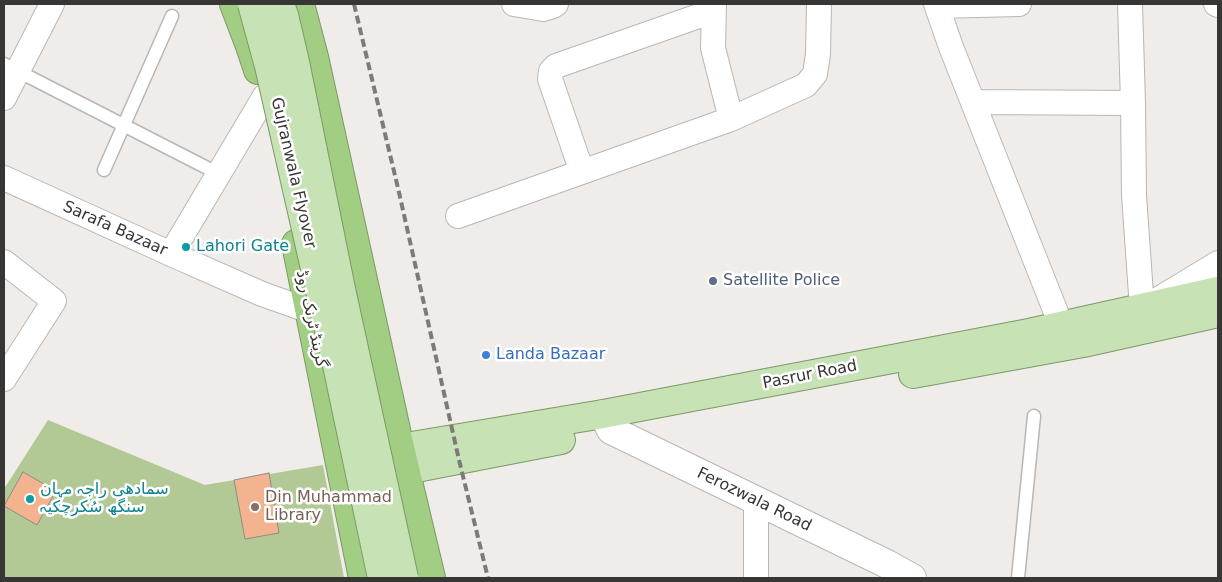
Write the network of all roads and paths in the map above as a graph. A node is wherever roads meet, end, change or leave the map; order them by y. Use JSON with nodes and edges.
{"nodes":[{"id":1,"x":52,"y":4,"type":"edge"},
{"id":2,"x":234,"y":4,"type":"edge"},
{"id":3,"x":252,"y":4,"type":"edge"},
{"id":4,"x":280,"y":4,"type":"edge"},
{"id":5,"x":300,"y":4,"type":"edge"},
{"id":6,"x":514,"y":4,"type":"edge"},
{"id":7,"x":819,"y":4,"type":"edge"},
{"id":8,"x":1019,"y":4,"type":"edge"},
{"id":9,"x":1130,"y":4,"type":"edge"},
{"id":10,"x":937,"y":5,"type":"edge"},
{"id":11,"x":550,"y":6,"type":"edge"},
{"id":12,"x":714,"y":8,"type":"edge"},
{"id":13,"x":172,"y":16,"type":"dead end"},
{"id":14,"x":10,"y":67,"type":"edge"},
{"id":15,"x":265,"y":96,"type":"junction"},
{"id":16,"x":4,"y":98,"type":"edge"},
{"id":17,"x":973,"y":102,"type":"junction"},
{"id":18,"x":1133,"y":103,"type":"junction"},
{"id":19,"x":731,"y":119,"type":"junction"},
{"id":20,"x":124,"y":126,"type":"junction"},
{"id":21,"x":104,"y":170,"type":"dead end"},
{"id":22,"x":582,"y":172,"type":"junction"},
{"id":23,"x":219,"y":174,"type":"junction"},
{"id":24,"x":4,"y":178,"type":"edge"},
{"id":25,"x":458,"y":216,"type":"dead end"},
{"id":26,"x":171,"y":254,"type":"junction"},
{"id":27,"x":4,"y":262,"type":"edge"},
{"id":28,"x":1218,"y":263,"type":"edge"},
{"id":29,"x":1218,"y":292,"type":"edge"},
{"id":30,"x":366,"y":299,"type":"junction"},
{"id":31,"x":1142,"y":309,"type":"junction"},
{"id":32,"x":310,"y":311,"type":"junction"},
{"id":33,"x":1218,"y":313,"type":"edge"},
{"id":34,"x":1061,"y":325,"type":"junction"},
{"id":35,"x":4,"y":379,"type":"edge"},
{"id":36,"x":1034,"y":416,"type":"dead end"},
{"id":37,"x":607,"y":422,"type":"junction"},
{"id":38,"x":403,"y":459,"type":"junction"},
{"id":39,"x":756,"y":500,"type":"junction"},
{"id":40,"x":364,"y":578,"type":"edge"},
{"id":41,"x":382,"y":578,"type":"edge"},
{"id":42,"x":404,"y":578,"type":"edge"},
{"id":43,"x":431,"y":578,"type":"edge"},
{"id":44,"x":756,"y":578,"type":"edge"},
{"id":45,"x":912,"y":578,"type":"edge"},
{"id":46,"x":1018,"y":578,"type":"edge"}],
"edges":[{"from":1,"to":14,"type":"street"},
{"from":2,"to":15,"type":"highway","name":"گرینڈ ٹرنک روڈ"},
{"from":3,"to":41,"type":"main road","name":"Gujranwala Flyover","bridge":true},
{"from":4,"to":42,"type":"main road","name":"Gujranwala Flyover","bridge":true},
{"from":5,"to":30,"type":"highway"},
{"from":6,"to":11,"type":"street"},
{"from":7,"to":19,"type":"street"},
{"from":8,"to":10,"type":"street"},
{"from":9,"to":18,"type":"street"},
{"from":10,"to":17,"type":"street"},
{"from":12,"to":19,"type":"street"},
{"from":12,"to":22,"type":"street"},
{"from":13,"to":20,"type":"lane"},
{"from":14,"to":16,"type":"street"},
{"from":14,"to":20,"type":"lane"},
{"from":15,"to":23,"type":"street"},
{"from":15,"to":32,"type":"highway","name":"گرینڈ ٹرنک روڈ"},
{"from":17,"to":18,"type":"street"},
{"from":17,"to":34,"type":"street"},
{"from":18,"to":31,"type":"street"},
{"from":19,"to":22,"type":"street"},
{"from":20,"to":21,"type":"lane"},
{"from":20,"to":23,"type":"lane"},
{"from":22,"to":25,"type":"street"},
{"from":23,"to":26,"type":"street"},
{"from":24,"to":26,"type":"street","name":"Sarafa Bazaar"},
{"from":26,"to":32,"type":"street","name":"Sarafa Bazaar"},
{"from":27,"to":35,"type":"street"},
{"from":28,"to":31,"type":"street"},
{"from":29,"to":31,"type":"main road","name":"Pasrur Road"},
{"from":30,"to":32,"type":"street"},
{"from":30,"to":38,"type":"highway"},
{"from":31,"to":34,"type":"main road","name":"Pasrur Road"},
{"from":32,"to":40,"type":"highway","name":"گرینڈ ٹرنک روڈ"},
{"from":33,"to":37,"type":"main road","name":"Pasrur Road"},
{"from":34,"to":37,"type":"main road","name":"Pasrur Road"},
{"from":36,"to":46,"type":"lane"},
{"from":37,"to":38,"type":"main road","name":"Pasrur Road"},
{"from":37,"to":39,"type":"main road","name":"Ferozwala Road"},
{"from":38,"to":43,"type":"highway"},
{"from":39,"to":44,"type":"street"},
{"from":39,"to":45,"type":"main road","name":"Ferozwala Road"}]}
